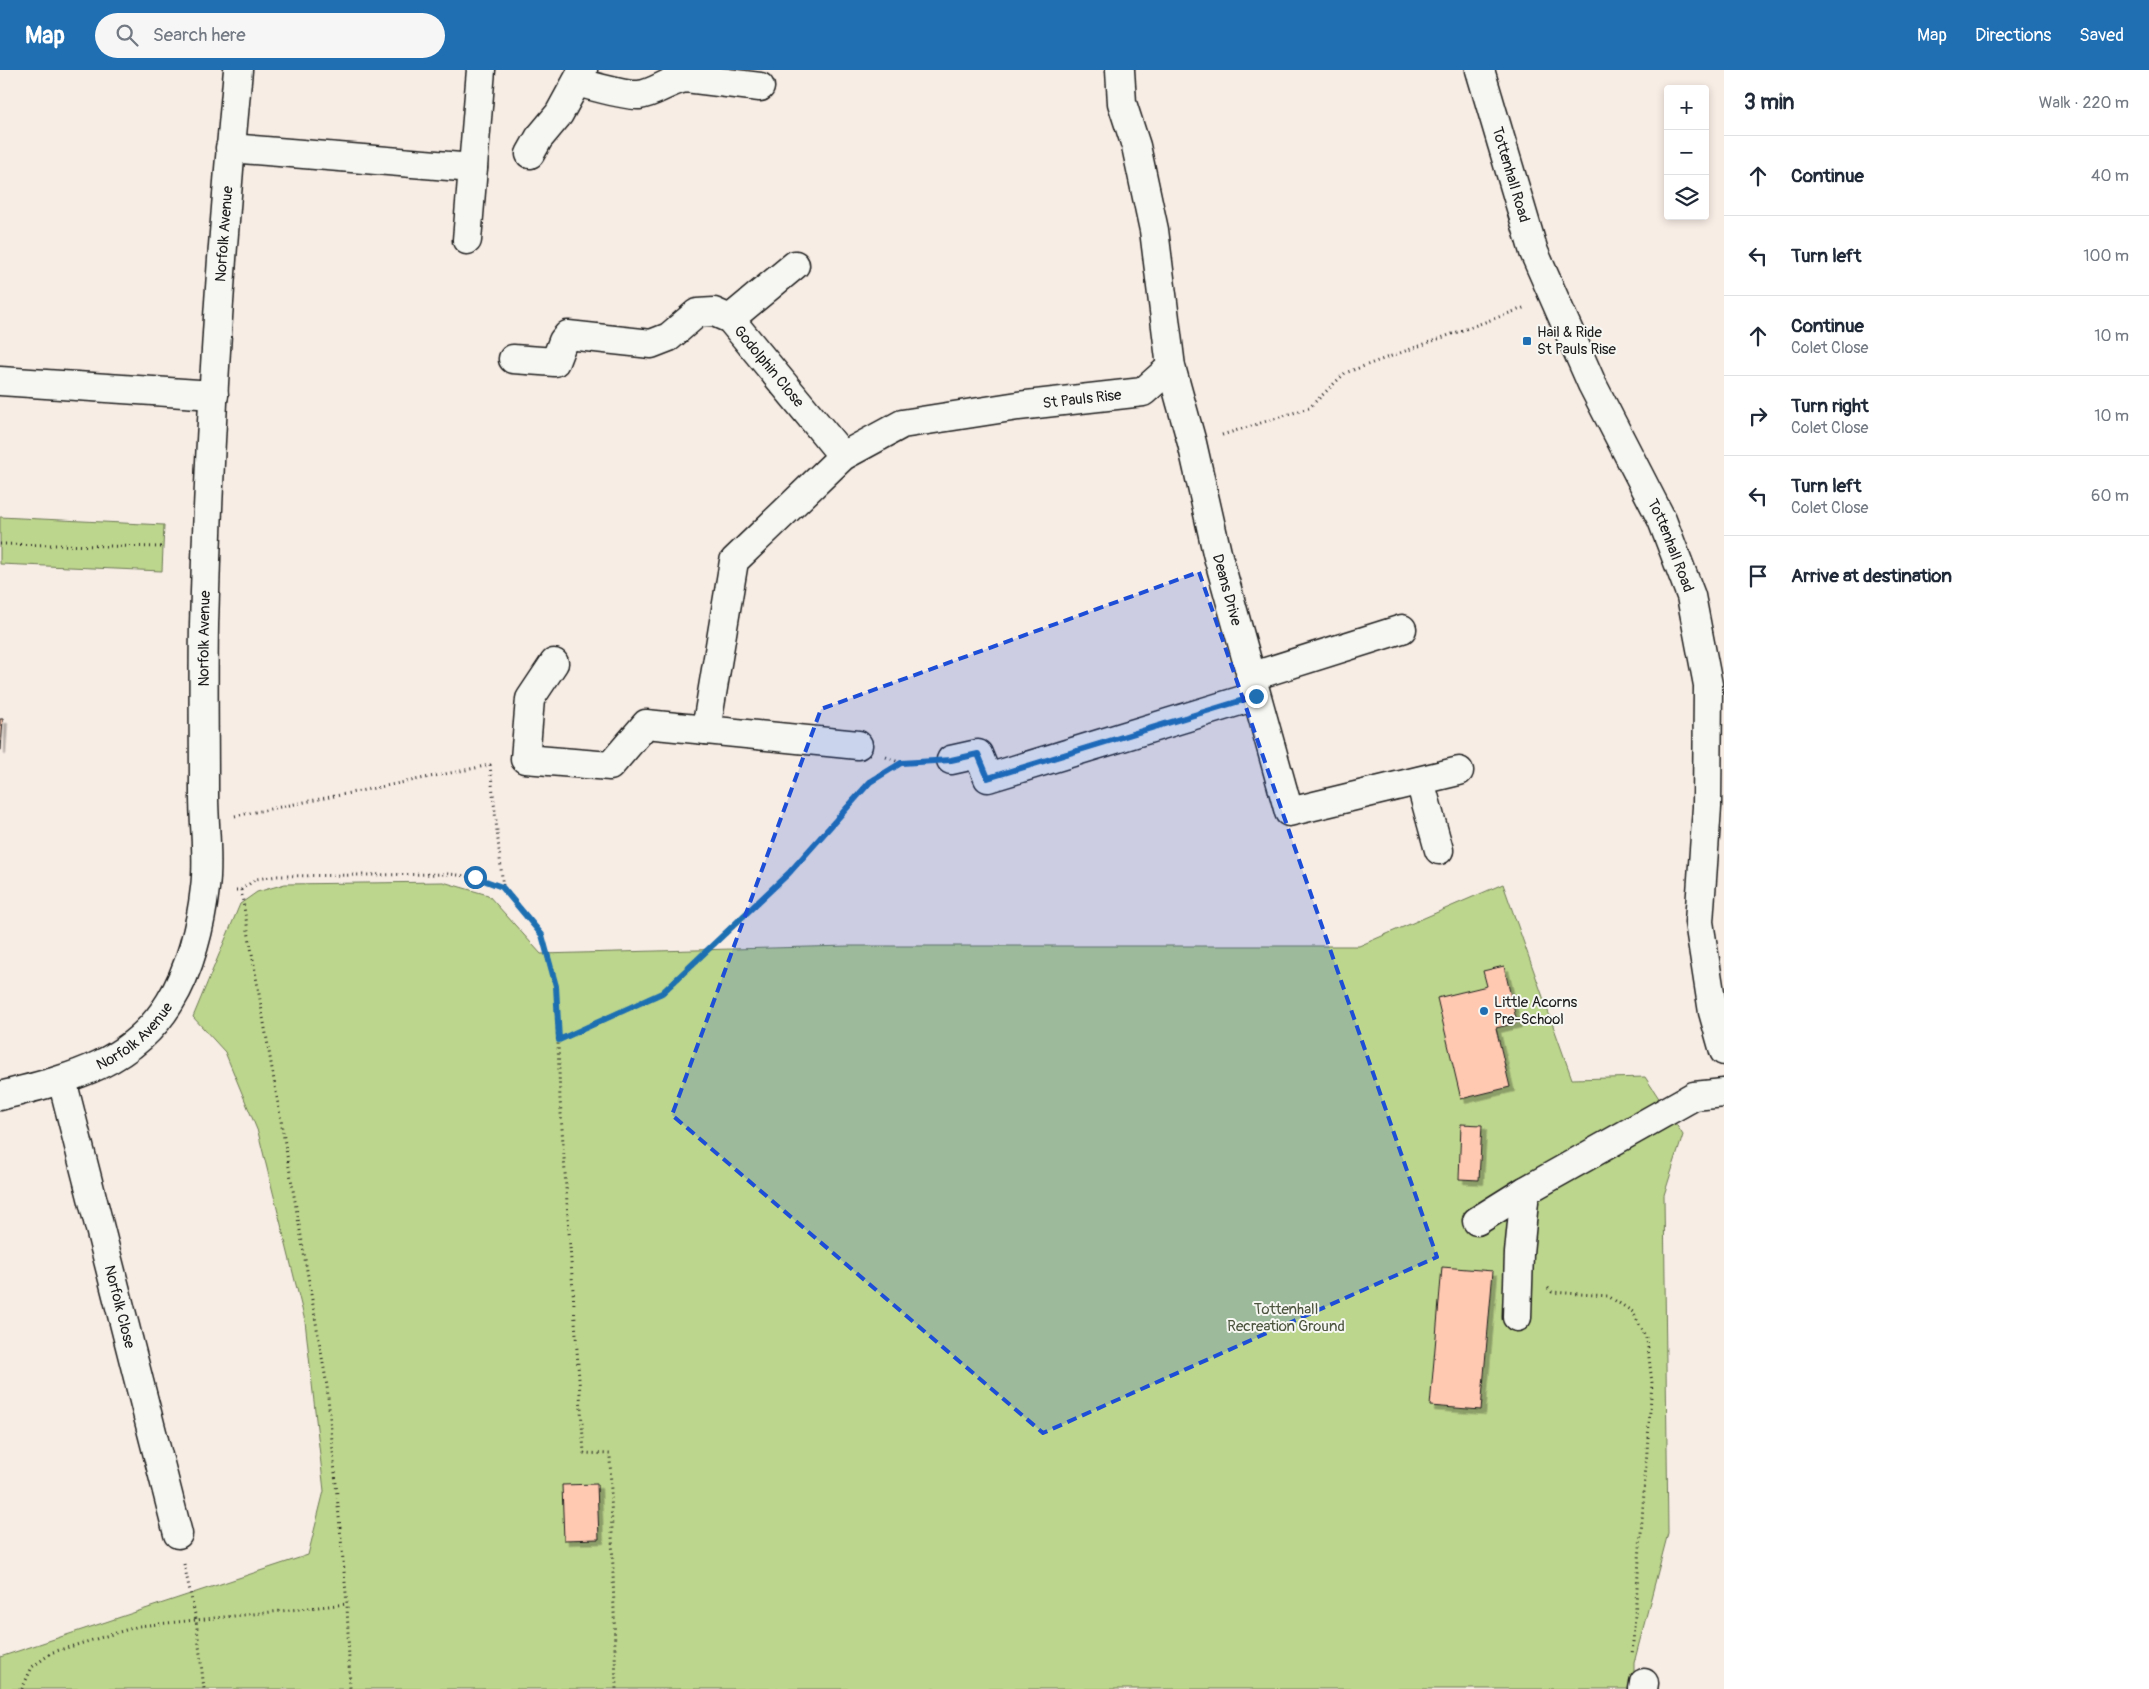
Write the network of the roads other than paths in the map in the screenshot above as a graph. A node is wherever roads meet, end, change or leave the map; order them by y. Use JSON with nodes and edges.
{"nodes":[{"id":1,"x":238,"y":70,"type":"edge"},
{"id":2,"x":481,"y":70,"type":"edge"},
{"id":3,"x":1120,"y":70,"type":"edge"},
{"id":4,"x":1480,"y":70,"type":"edge"},
{"id":5,"x":580,"y":76,"type":"edge"},
{"id":6,"x":760,"y":86,"type":"dead end"},
{"id":7,"x":230,"y":148,"type":"junction"},
{"id":8,"x":530,"y":154,"type":"dead end"},
{"id":9,"x":473,"y":168,"type":"junction"},
{"id":10,"x":467,"y":240,"type":"dead end"},
{"id":11,"x":795,"y":265,"type":"dead end"},
{"id":12,"x":730,"y":319,"type":"junction"},
{"id":13,"x":512,"y":359,"type":"dead end"},
{"id":14,"x":1171,"y":367,"type":"junction"},
{"id":15,"x":0,"y":381,"type":"edge"},
{"id":16,"x":214,"y":395,"type":"junction"},
{"id":17,"x":843,"y":456,"type":"junction"},
{"id":18,"x":1402,"y":629,"type":"dead end"},
{"id":19,"x":554,"y":663,"type":"dead end"},
{"id":20,"x":1716,"y":684,"type":"edge"},
{"id":21,"x":1253,"y":686,"type":"junction"},
{"id":22,"x":706,"y":730,"type":"junction"},
{"id":23,"x":858,"y":745,"type":"road end"},
{"id":24,"x":951,"y":760,"type":"road end"},
{"id":25,"x":1459,"y":771,"type":"dead end"},
{"id":26,"x":1420,"y":781,"type":"junction"},
{"id":27,"x":1439,"y":850,"type":"dead end"},
{"id":28,"x":1724,"y":1051,"type":"edge"},
{"id":29,"x":62,"y":1080,"type":"junction"},
{"id":30,"x":1724,"y":1092,"type":"edge"},
{"id":31,"x":0,"y":1096,"type":"edge"},
{"id":32,"x":1524,"y":1191,"type":"junction"},
{"id":33,"x":1477,"y":1221,"type":"dead end"},
{"id":34,"x":1517,"y":1317,"type":"dead end"},
{"id":35,"x":178,"y":1534,"type":"road end"}],
"edges":[{"from":1,"to":7,"type":"street","name":"Norfolk Avenue"},
{"from":2,"to":9,"type":"street"},
{"from":3,"to":14,"type":"street"},
{"from":4,"to":20,"type":"street","name":"Tottenhall Road"},
{"from":5,"to":6,"type":"street"},
{"from":5,"to":8,"type":"street"},
{"from":7,"to":9,"type":"street"},
{"from":7,"to":16,"type":"street","name":"Norfolk Avenue"},
{"from":9,"to":10,"type":"street"},
{"from":11,"to":12,"type":"street"},
{"from":12,"to":13,"type":"street","name":"Godolphin Close"},
{"from":12,"to":17,"type":"street","name":"Godolphin Close"},
{"from":14,"to":17,"type":"street","name":"St Pauls Rise"},
{"from":14,"to":21,"type":"street","name":"Deans Drive"},
{"from":15,"to":16,"type":"street"},
{"from":16,"to":29,"type":"street","name":"Norfolk Avenue"},
{"from":17,"to":22,"type":"street","name":"St Pauls Rise"},
{"from":18,"to":21,"type":"street"},
{"from":19,"to":22,"type":"street"},
{"from":20,"to":28,"type":"street","name":"Tottenhall Road"},
{"from":21,"to":24,"type":"street"},
{"from":21,"to":26,"type":"street","name":"Deans Drive"},
{"from":22,"to":23,"type":"street"},
{"from":25,"to":26,"type":"street"},
{"from":26,"to":27,"type":"street"},
{"from":29,"to":31,"type":"street","name":"Norfolk Avenue"},
{"from":29,"to":35,"type":"street","name":"Norfolk Close"},
{"from":30,"to":32,"type":"street"},
{"from":32,"to":33,"type":"street"},
{"from":32,"to":34,"type":"street"}]}
